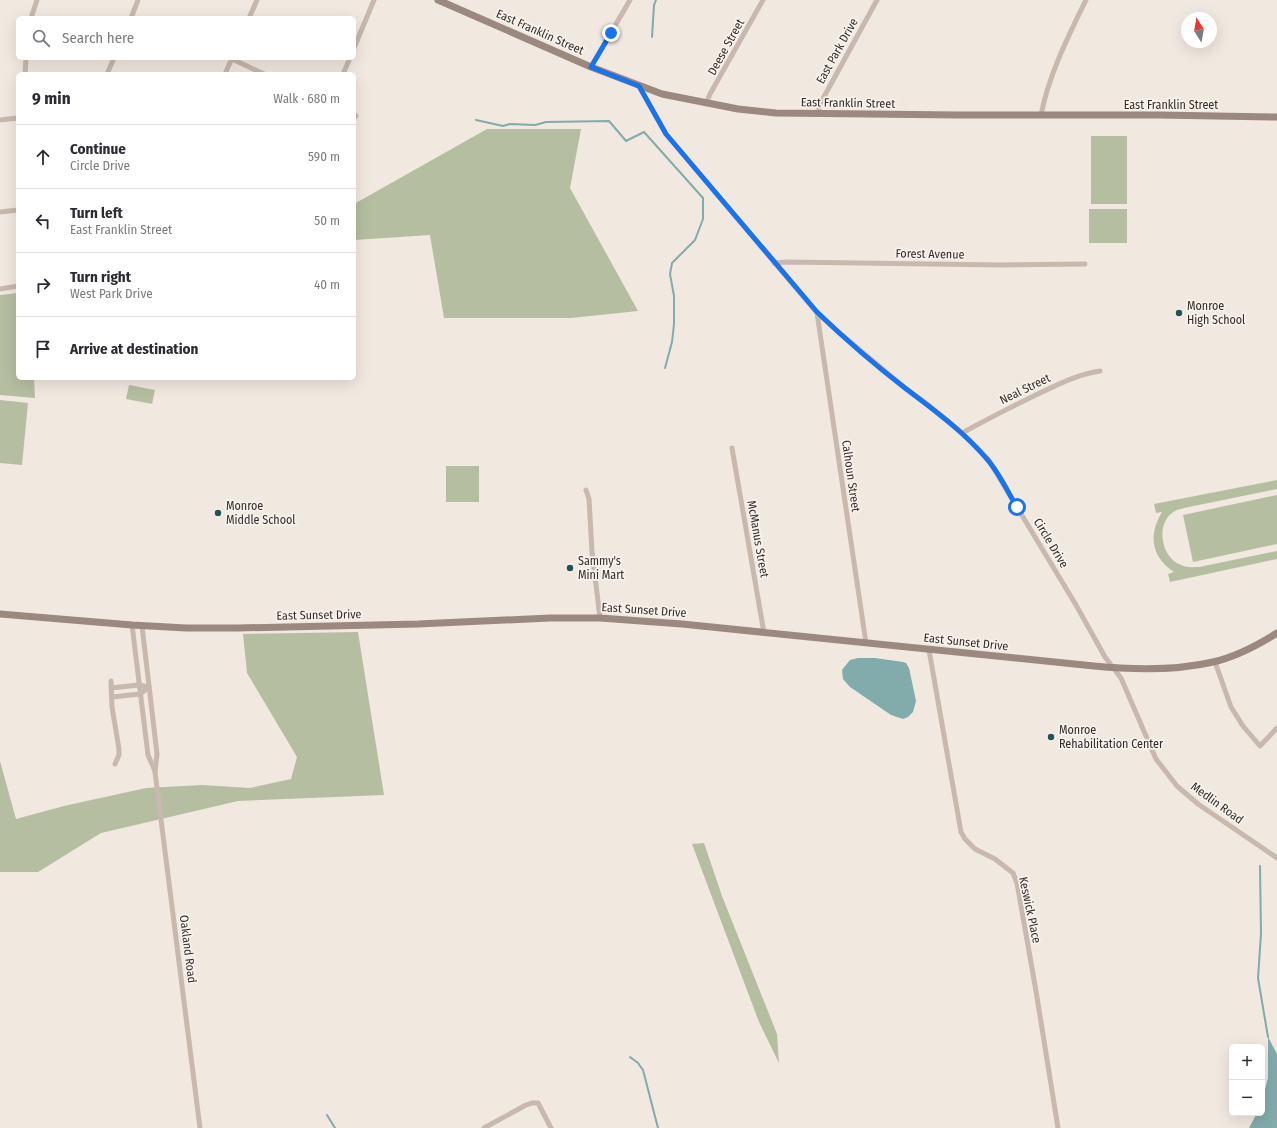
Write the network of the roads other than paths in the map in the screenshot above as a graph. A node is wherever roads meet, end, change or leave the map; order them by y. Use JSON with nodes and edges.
{"nodes":[{"id":1,"x":37,"y":0,"type":"edge"},
{"id":2,"x":138,"y":0,"type":"edge"},
{"id":3,"x":257,"y":0,"type":"edge"},
{"id":4,"x":374,"y":0,"type":"edge"},
{"id":5,"x":438,"y":0,"type":"edge"},
{"id":6,"x":630,"y":0,"type":"edge"},
{"id":7,"x":763,"y":0,"type":"edge"},
{"id":8,"x":877,"y":0,"type":"edge"},
{"id":9,"x":1086,"y":0,"type":"edge"},
{"id":10,"x":32,"y":16,"type":"edge"},
{"id":11,"x":132,"y":16,"type":"edge"},
{"id":12,"x":250,"y":16,"type":"edge"},
{"id":13,"x":356,"y":43,"type":"edge"},
{"id":14,"x":26,"y":60,"type":"edge"},
{"id":15,"x":113,"y":60,"type":"edge"},
{"id":16,"x":232,"y":60,"type":"edge"},
{"id":17,"x":234,"y":60,"type":"edge"},
{"id":18,"x":349,"y":60,"type":"edge"},
{"id":19,"x":591,"y":67,"type":"junction"},
{"id":20,"x":25,"y":72,"type":"edge"},
{"id":21,"x":109,"y":72,"type":"edge"},
{"id":22,"x":226,"y":72,"type":"edge"},
{"id":23,"x":260,"y":72,"type":"edge"},
{"id":24,"x":344,"y":72,"type":"edge"},
{"id":25,"x":639,"y":86,"type":"junction"},
{"id":26,"x":706,"y":104,"type":"junction"},
{"id":27,"x":818,"y":113,"type":"junction"},
{"id":28,"x":1041,"y":115,"type":"junction"},
{"id":29,"x":1277,"y":117,"type":"edge"},
{"id":30,"x":16,"y":118,"type":"edge"},
{"id":31,"x":0,"y":120,"type":"edge"},
{"id":32,"x":16,"y":210,"type":"edge"},
{"id":33,"x":0,"y":212,"type":"edge"},
{"id":34,"x":774,"y":263,"type":"junction"},
{"id":35,"x":1085,"y":264,"type":"dead end"},
{"id":36,"x":16,"y":286,"type":"edge"},
{"id":37,"x":0,"y":289,"type":"edge"},
{"id":38,"x":817,"y":312,"type":"junction"},
{"id":39,"x":1100,"y":371,"type":"dead end"},
{"id":40,"x":962,"y":433,"type":"junction"},
{"id":41,"x":732,"y":448,"type":"dead end"},
{"id":42,"x":586,"y":490,"type":"dead end"},
{"id":43,"x":0,"y":614,"type":"edge"},
{"id":44,"x":600,"y":618,"type":"junction"},
{"id":45,"x":132,"y":625,"type":"junction"},
{"id":46,"x":142,"y":626,"type":"junction"},
{"id":47,"x":764,"y":633,"type":"junction"},
{"id":48,"x":1277,"y":633,"type":"edge"},
{"id":49,"x":866,"y":643,"type":"junction"},
{"id":50,"x":929,"y":650,"type":"junction"},
{"id":51,"x":1215,"y":662,"type":"junction"},
{"id":52,"x":1113,"y":668,"type":"junction"},
{"id":53,"x":111,"y":681,"type":"dead end"},
{"id":54,"x":139,"y":685,"type":"junction"},
{"id":55,"x":149,"y":687,"type":"junction"},
{"id":56,"x":111,"y":688,"type":"junction"},
{"id":57,"x":140,"y":694,"type":"junction"},
{"id":58,"x":112,"y":697,"type":"junction"},
{"id":59,"x":1277,"y":728,"type":"edge"},
{"id":60,"x":115,"y":764,"type":"dead end"},
{"id":61,"x":156,"y":772,"type":"junction"},
{"id":62,"x":1277,"y":858,"type":"edge"},
{"id":63,"x":200,"y":1128,"type":"edge"},
{"id":64,"x":484,"y":1128,"type":"edge"},
{"id":65,"x":551,"y":1128,"type":"edge"},
{"id":66,"x":1058,"y":1128,"type":"edge"}],
"edges":[{"from":1,"to":10,"type":"street"},
{"from":2,"to":11,"type":"street"},
{"from":3,"to":12,"type":"street"},
{"from":4,"to":13,"type":"street"},
{"from":5,"to":19,"type":"street","name":"East Franklin Street"},
{"from":6,"to":19,"type":"street"},
{"from":7,"to":26,"type":"street","name":"Deese Street"},
{"from":8,"to":27,"type":"street","name":"East Park Drive"},
{"from":9,"to":28,"type":"street"},
{"from":14,"to":20,"type":"street"},
{"from":15,"to":21,"type":"street"},
{"from":16,"to":22,"type":"street"},
{"from":17,"to":23,"type":"street"},
{"from":18,"to":24,"type":"street"},
{"from":19,"to":25,"type":"street","name":"East Franklin Street"},
{"from":25,"to":26,"type":"street","name":"East Franklin Street"},
{"from":25,"to":34,"type":"street","name":"Circle Drive"},
{"from":26,"to":27,"type":"street","name":"East Franklin Street"},
{"from":27,"to":28,"type":"street","name":"East Franklin Street"},
{"from":28,"to":29,"type":"street","name":"East Franklin Street"},
{"from":30,"to":31,"type":"street"},
{"from":32,"to":33,"type":"street"},
{"from":34,"to":35,"type":"street","name":"Forest Avenue"},
{"from":34,"to":38,"type":"street","name":"Circle Drive"},
{"from":36,"to":37,"type":"street"},
{"from":38,"to":40,"type":"street","name":"Circle Drive"},
{"from":38,"to":49,"type":"street","name":"Calhoun Street"},
{"from":39,"to":40,"type":"street","name":"Neal Street"},
{"from":40,"to":52,"type":"street","name":"Circle Drive"},
{"from":41,"to":47,"type":"street","name":"McManus Street"},
{"from":42,"to":44,"type":"street"},
{"from":43,"to":45,"type":"street","name":"East Sunset Drive"},
{"from":44,"to":46,"type":"street","name":"East Sunset Drive"},
{"from":44,"to":47,"type":"street","name":"East Sunset Drive"},
{"from":45,"to":46,"type":"street","name":"East Sunset Drive"},
{"from":45,"to":54,"type":"street","name":"Oakland Road"},
{"from":46,"to":55,"type":"street","name":"Oakland Road"},
{"from":47,"to":49,"type":"street","name":"East Sunset Drive"},
{"from":48,"to":51,"type":"street","name":"East Sunset Drive"},
{"from":49,"to":50,"type":"street","name":"East Sunset Drive"},
{"from":50,"to":52,"type":"street","name":"East Sunset Drive"},
{"from":50,"to":66,"type":"street","name":"Keswick Place"},
{"from":51,"to":52,"type":"street","name":"East Sunset Drive"},
{"from":51,"to":59,"type":"street"},
{"from":52,"to":62,"type":"street","name":"Medlin Road"},
{"from":53,"to":56,"type":"street"},
{"from":54,"to":55,"type":"street"},
{"from":54,"to":56,"type":"street"},
{"from":54,"to":57,"type":"street","name":"Oakland Road"},
{"from":55,"to":57,"type":"street"},
{"from":55,"to":61,"type":"street","name":"Oakland Road"},
{"from":56,"to":58,"type":"street"},
{"from":57,"to":58,"type":"street"},
{"from":57,"to":61,"type":"street","name":"Oakland Road"},
{"from":58,"to":60,"type":"street"},
{"from":61,"to":63,"type":"street","name":"Oakland Road"},
{"from":64,"to":65,"type":"street"}]}
